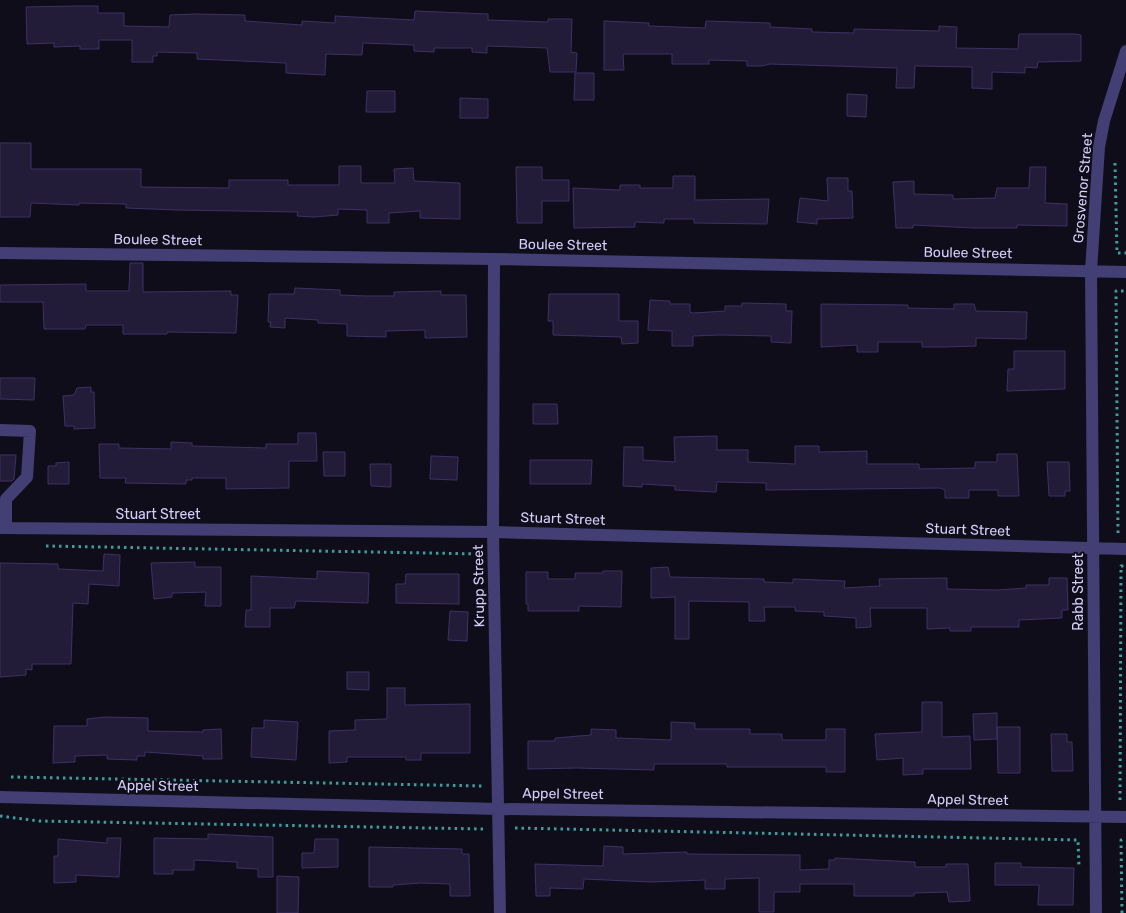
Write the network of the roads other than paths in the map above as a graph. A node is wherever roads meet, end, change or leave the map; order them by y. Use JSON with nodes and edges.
{"nodes":[{"id":1,"x":1126,"y":51,"type":"edge"},
{"id":2,"x":0,"y":252,"type":"edge"},
{"id":3,"x":494,"y":259,"type":"junction"},
{"id":4,"x":1091,"y":271,"type":"junction"},
{"id":5,"x":1126,"y":272,"type":"edge"},
{"id":6,"x":0,"y":430,"type":"edge"},
{"id":7,"x":3,"y":528,"type":"edge"},
{"id":8,"x":493,"y":532,"type":"junction"},
{"id":9,"x":1093,"y":548,"type":"junction"},
{"id":10,"x":1126,"y":549,"type":"edge"},
{"id":11,"x":0,"y":797,"type":"edge"},
{"id":12,"x":499,"y":808,"type":"junction"},
{"id":13,"x":1095,"y":817,"type":"junction"},
{"id":14,"x":1126,"y":817,"type":"edge"},
{"id":15,"x":500,"y":913,"type":"edge"},
{"id":16,"x":1096,"y":913,"type":"edge"}],
"edges":[{"from":1,"to":4,"type":"street","name":"Grosvenor Street"},
{"from":2,"to":3,"type":"street","name":"Boulee Street"},
{"from":3,"to":4,"type":"street","name":"Boulee Street"},
{"from":3,"to":8,"type":"street","name":"Krupp Street"},
{"from":4,"to":5,"type":"street","name":"Boulee Street"},
{"from":4,"to":9,"type":"street","name":"Rabb Street"},
{"from":6,"to":7,"type":"street"},
{"from":7,"to":8,"type":"street","name":"Stuart Street"},
{"from":8,"to":9,"type":"street","name":"Stuart Street"},
{"from":8,"to":12,"type":"street","name":"Krupp Street"},
{"from":9,"to":10,"type":"street","name":"Stuart Street"},
{"from":9,"to":13,"type":"street","name":"Rabb Street"},
{"from":11,"to":12,"type":"street","name":"Appel Street"},
{"from":12,"to":13,"type":"street","name":"Appel Street"},
{"from":12,"to":15,"type":"street","name":"Krupp Street"},
{"from":13,"to":14,"type":"street","name":"Appel Street"},
{"from":13,"to":16,"type":"street","name":"Rabb Street"}]}
